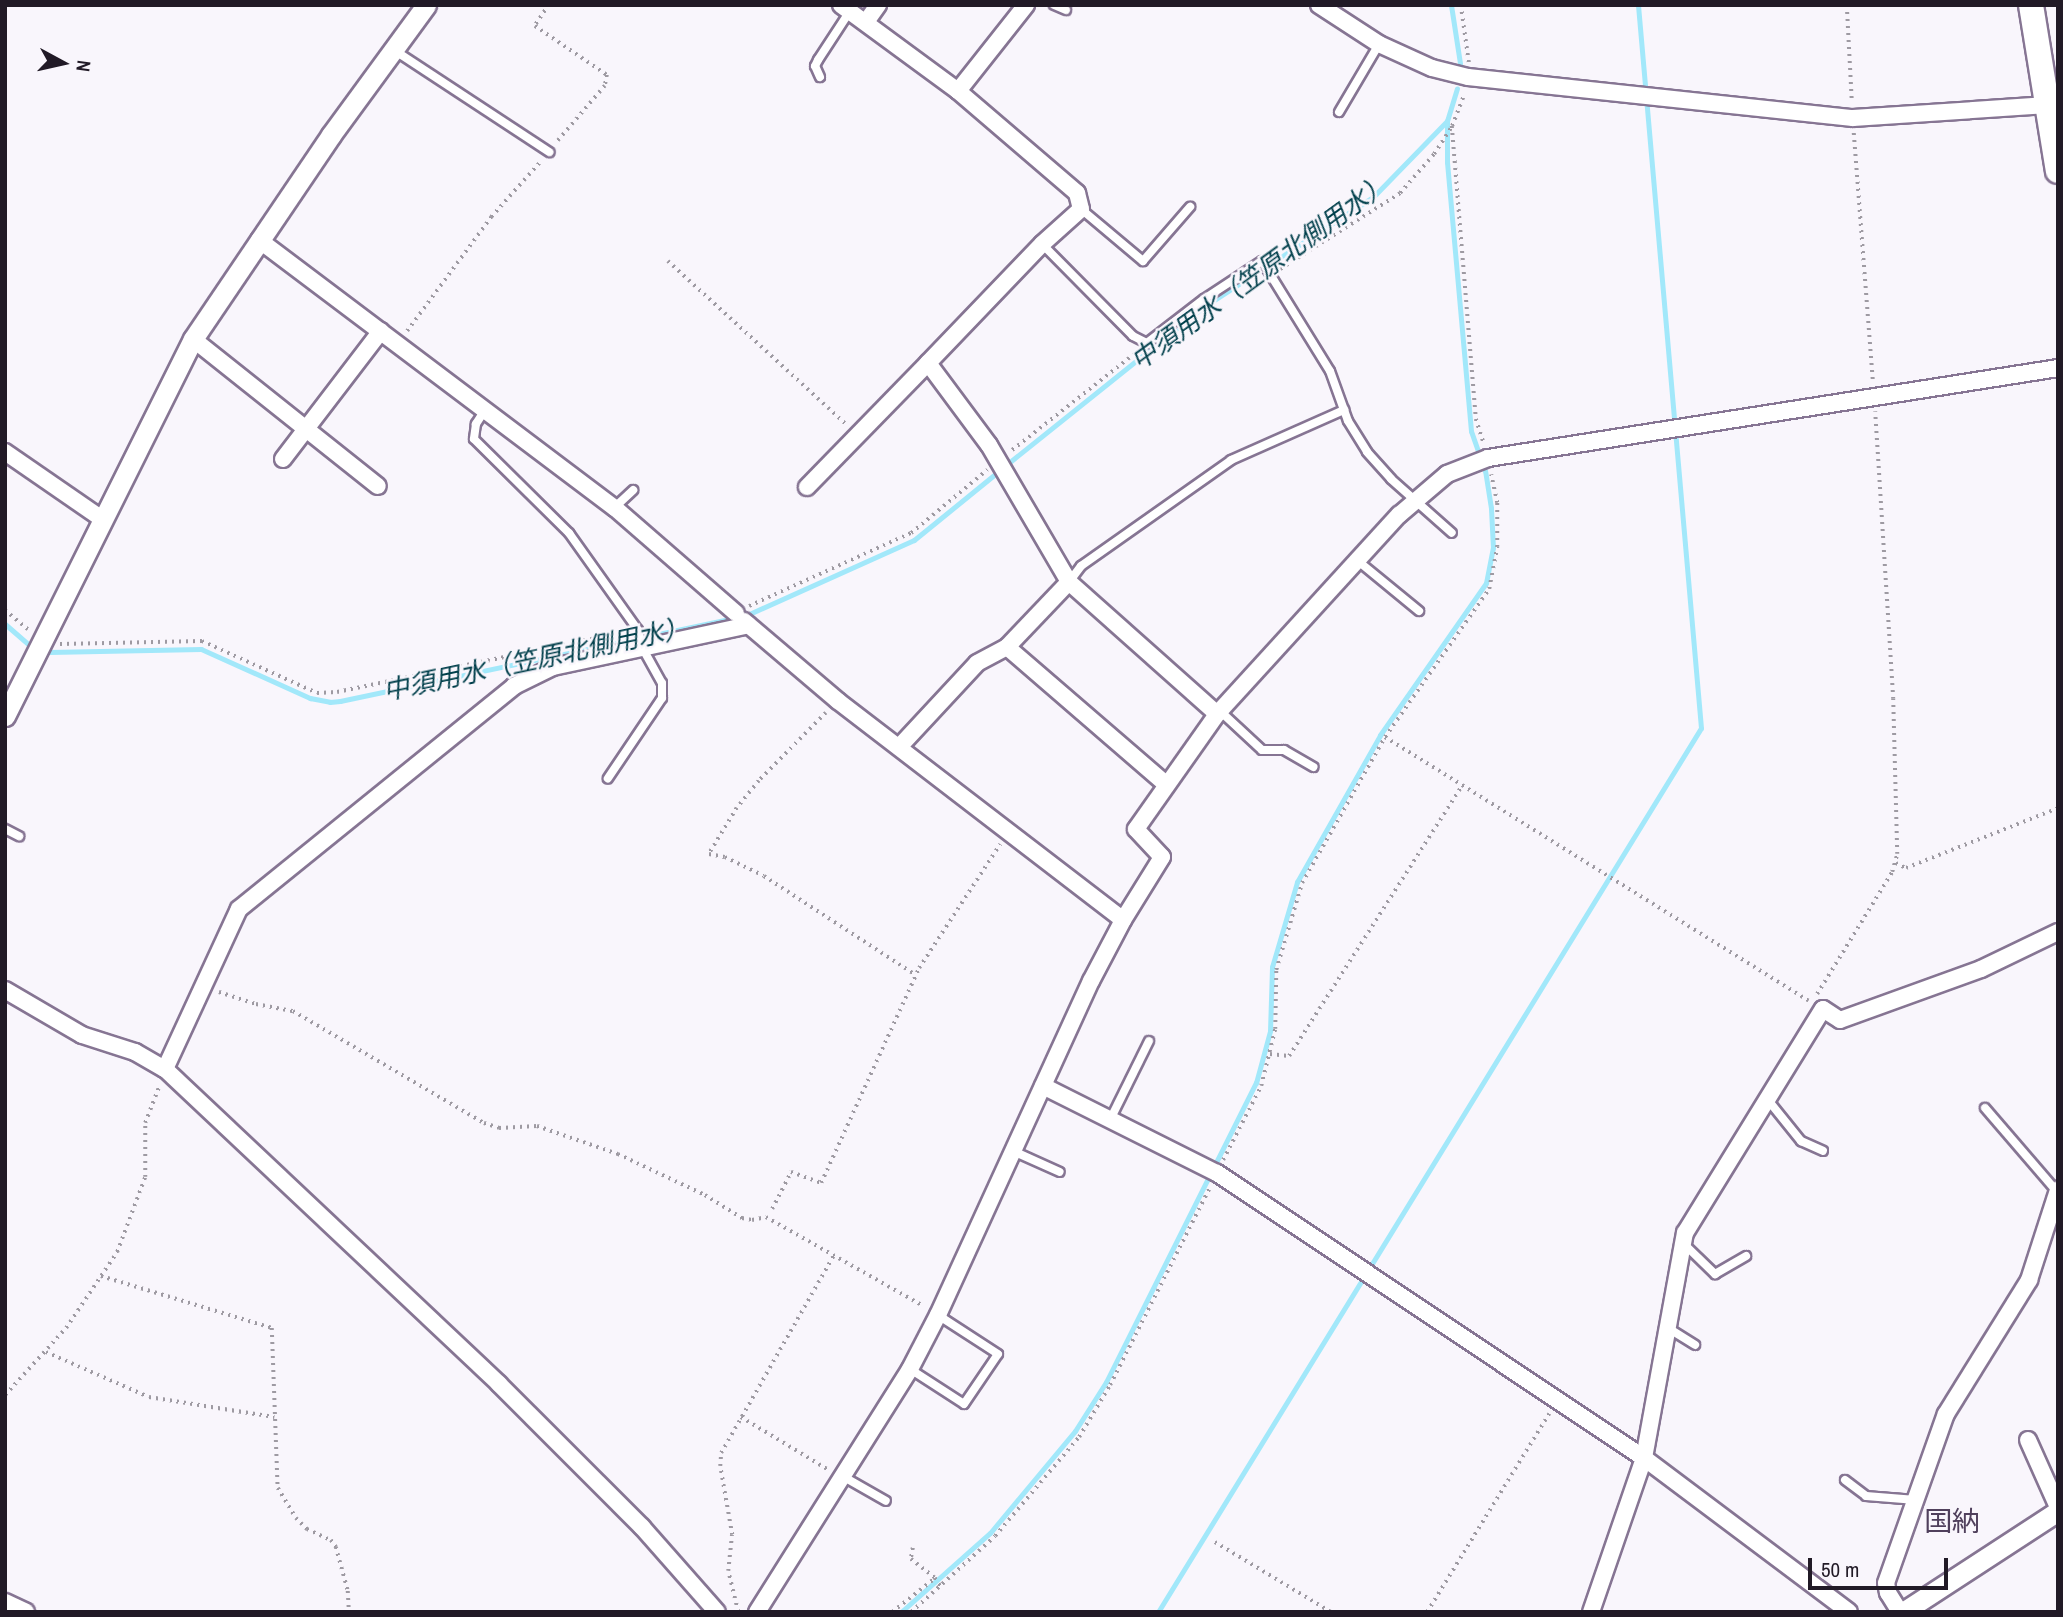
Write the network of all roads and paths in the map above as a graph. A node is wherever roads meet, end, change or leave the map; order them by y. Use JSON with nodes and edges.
{"nodes":[{"id":1,"x":549,"y":5,"type":"edge"},
{"id":2,"x":878,"y":5,"type":"edge"},
{"id":3,"x":1026,"y":5,"type":"edge"},
{"id":4,"x":1054,"y":5,"type":"edge"},
{"id":5,"x":1319,"y":5,"type":"edge"},
{"id":6,"x":1461,"y":5,"type":"edge"},
{"id":7,"x":1847,"y":5,"type":"edge"},
{"id":8,"x":2031,"y":5,"type":"edge"},
{"id":9,"x":417,"y":8,"type":"edge"},
{"id":10,"x":845,"y":8,"type":"edge"},
{"id":11,"x":1066,"y":10,"type":"dead end"},
{"id":12,"x":866,"y":22,"type":"junction"},
{"id":13,"x":1379,"y":44,"type":"junction"},
{"id":14,"x":394,"y":50,"type":"junction"},
{"id":15,"x":1468,"y":68,"type":"dead end"},
{"id":16,"x":820,"y":77,"type":"dead end"},
{"id":17,"x":1465,"y":88,"type":"dead end"},
{"id":18,"x":958,"y":91,"type":"junction"},
{"id":19,"x":2049,"y":105,"type":"junction"},
{"id":20,"x":1339,"y":112,"type":"dead end"},
{"id":21,"x":1853,"y":118,"type":"junction"},
{"id":22,"x":1452,"y":126,"type":"junction"},
{"id":23,"x":549,"y":152,"type":"junction"},
{"id":24,"x":2058,"y":171,"type":"edge"},
{"id":25,"x":1190,"y":207,"type":"dead end"},
{"id":26,"x":1081,"y":209,"type":"junction"},
{"id":27,"x":259,"y":240,"type":"junction"},
{"id":28,"x":1042,"y":244,"type":"junction"},
{"id":29,"x":668,"y":261,"type":"dead end"},
{"id":30,"x":1272,"y":274,"type":"junction"},
{"id":31,"x":381,"y":331,"type":"junction"},
{"id":32,"x":194,"y":339,"type":"junction"},
{"id":33,"x":397,"y":344,"type":"junction"},
{"id":34,"x":1147,"y":344,"type":"junction"},
{"id":35,"x":928,"y":363,"type":"junction"},
{"id":36,"x":2058,"y":368,"type":"edge"},
{"id":37,"x":1874,"y":398,"type":"junction"},
{"id":38,"x":485,"y":410,"type":"junction"},
{"id":39,"x":1344,"y":410,"type":"junction"},
{"id":40,"x":306,"y":429,"type":"junction"},
{"id":41,"x":859,"y":436,"type":"junction"},
{"id":42,"x":5,"y":452,"type":"edge"},
{"id":43,"x":1005,"y":456,"type":"dead end"},
{"id":44,"x":283,"y":458,"type":"dead end"},
{"id":45,"x":1488,"y":458,"type":"junction"},
{"id":46,"x":988,"y":469,"type":"dead end"},
{"id":47,"x":378,"y":486,"type":"dead end"},
{"id":48,"x":807,"y":487,"type":"dead end"},
{"id":49,"x":633,"y":490,"type":"dead end"},
{"id":50,"x":1415,"y":501,"type":"junction"},
{"id":51,"x":615,"y":508,"type":"junction"},
{"id":52,"x":102,"y":519,"type":"junction"},
{"id":53,"x":1452,"y":533,"type":"dead end"},
{"id":54,"x":1358,"y":561,"type":"junction"},
{"id":55,"x":1069,"y":582,"type":"junction"},
{"id":56,"x":5,"y":610,"type":"edge"},
{"id":57,"x":1419,"y":611,"type":"dead end"},
{"id":58,"x":744,"y":616,"type":"junction"},
{"id":59,"x":638,"y":630,"type":"junction"},
{"id":60,"x":31,"y":631,"type":"dead end"},
{"id":61,"x":55,"y":643,"type":"dead end"},
{"id":62,"x":1007,"y":647,"type":"junction"},
{"id":63,"x":643,"y":649,"type":"junction"},
{"id":64,"x":838,"y":701,"type":"junction"},
{"id":65,"x":1218,"y":712,"type":"junction"},
{"id":66,"x":5,"y":716,"type":"edge"},
{"id":67,"x":1385,"y":737,"type":"junction"},
{"id":68,"x":900,"y":746,"type":"junction"},
{"id":69,"x":1313,"y":767,"type":"dead end"},
{"id":70,"x":608,"y":778,"type":"dead end"},
{"id":71,"x":1167,"y":785,"type":"junction"},
{"id":72,"x":1462,"y":786,"type":"junction"},
{"id":73,"x":2058,"y":808,"type":"edge"},
{"id":74,"x":5,"y":830,"type":"edge"},
{"id":75,"x":1009,"y":831,"type":"junction"},
{"id":76,"x":19,"y":836,"type":"dead end"},
{"id":77,"x":1896,"y":863,"type":"junction"},
{"id":78,"x":1123,"y":920,"type":"junction"},
{"id":79,"x":2058,"y":932,"type":"edge"},
{"id":80,"x":916,"y":975,"type":"junction"},
{"id":81,"x":204,"y":986,"type":"junction"},
{"id":82,"x":5,"y":990,"type":"edge"},
{"id":83,"x":1149,"y":1041,"type":"dead end"},
{"id":84,"x":1269,"y":1054,"type":"junction"},
{"id":85,"x":165,"y":1069,"type":"junction"},
{"id":86,"x":1043,"y":1086,"type":"junction"},
{"id":87,"x":1768,"y":1099,"type":"junction"},
{"id":88,"x":1985,"y":1108,"type":"dead end"},
{"id":89,"x":1110,"y":1120,"type":"junction"},
{"id":90,"x":1013,"y":1151,"type":"junction"},
{"id":91,"x":1823,"y":1151,"type":"dead end"},
{"id":92,"x":1060,"y":1171,"type":"dead end"},
{"id":93,"x":1217,"y":1173,"type":"junction"},
{"id":94,"x":2057,"y":1191,"type":"edge"},
{"id":95,"x":772,"y":1209,"type":"dead end"},
{"id":96,"x":1684,"y":1243,"type":"junction"},
{"id":97,"x":834,"y":1255,"type":"junction"},
{"id":98,"x":1746,"y":1256,"type":"dead end"},
{"id":99,"x":101,"y":1276,"type":"junction"},
{"id":100,"x":938,"y":1315,"type":"junction"},
{"id":101,"x":1668,"y":1328,"type":"junction"},
{"id":102,"x":1695,"y":1345,"type":"dead end"},
{"id":103,"x":46,"y":1352,"type":"junction"},
{"id":104,"x":910,"y":1369,"type":"junction"},
{"id":105,"x":5,"y":1395,"type":"edge"},
{"id":106,"x":1557,"y":1400,"type":"junction"},
{"id":107,"x":274,"y":1417,"type":"junction"},
{"id":108,"x":741,"y":1417,"type":"junction"},
{"id":109,"x":2028,"y":1440,"type":"dead end"},
{"id":110,"x":1644,"y":1458,"type":"junction"},
{"id":111,"x":844,"y":1478,"type":"junction"},
{"id":112,"x":1845,"y":1480,"type":"dead end"},
{"id":113,"x":886,"y":1500,"type":"dead end"},
{"id":114,"x":1916,"y":1500,"type":"junction"},
{"id":115,"x":2058,"y":1509,"type":"edge"},
{"id":116,"x":1215,"y":1542,"type":"dead end"},
{"id":117,"x":913,"y":1548,"type":"dead end"},
{"id":118,"x":935,"y":1578,"type":"junction"},
{"id":119,"x":941,"y":1587,"type":"junction"},
{"id":120,"x":5,"y":1602,"type":"edge"},
{"id":121,"x":26,"y":1612,"type":"edge"},
{"id":122,"x":349,"y":1612,"type":"edge"},
{"id":123,"x":718,"y":1612,"type":"edge"},
{"id":124,"x":738,"y":1612,"type":"edge"},
{"id":125,"x":757,"y":1612,"type":"edge"},
{"id":126,"x":892,"y":1612,"type":"edge"},
{"id":127,"x":911,"y":1612,"type":"edge"},
{"id":128,"x":1331,"y":1612,"type":"edge"},
{"id":129,"x":1427,"y":1612,"type":"edge"},
{"id":130,"x":1591,"y":1612,"type":"edge"},
{"id":131,"x":1849,"y":1612,"type":"edge"},
{"id":132,"x":1901,"y":1612,"type":"edge"}],
"edges":[{"from":1,"to":23,"type":"path"},
{"from":2,"to":12,"type":"street"},
{"from":3,"to":18,"type":"street"},
{"from":4,"to":11,"type":"lane"},
{"from":5,"to":13,"type":"street"},
{"from":6,"to":15,"type":"path"},
{"from":7,"to":21,"type":"path"},
{"from":8,"to":19,"type":"main road"},
{"from":9,"to":14,"type":"street"},
{"from":10,"to":12,"type":"street"},
{"from":10,"to":16,"type":"lane"},
{"from":12,"to":18,"type":"street"},
{"from":13,"to":20,"type":"lane"},
{"from":13,"to":21,"type":"street"},
{"from":14,"to":23,"type":"lane"},
{"from":14,"to":27,"type":"street"},
{"from":17,"to":22,"type":"path"},
{"from":18,"to":26,"type":"street"},
{"from":19,"to":21,"type":"street"},
{"from":19,"to":24,"type":"main road"},
{"from":21,"to":37,"type":"path"},
{"from":22,"to":30,"type":"path"},
{"from":22,"to":45,"type":"path"},
{"from":23,"to":33,"type":"path"},
{"from":25,"to":26,"type":"lane"},
{"from":26,"to":28,"type":"street"},
{"from":27,"to":31,"type":"street"},
{"from":27,"to":32,"type":"street"},
{"from":28,"to":34,"type":"lane"},
{"from":28,"to":35,"type":"street"},
{"from":29,"to":41,"type":"path"},
{"from":30,"to":34,"type":"lane"},
{"from":30,"to":39,"type":"lane"},
{"from":31,"to":33,"type":"street"},
{"from":31,"to":40,"type":"street"},
{"from":32,"to":40,"type":"street"},
{"from":32,"to":52,"type":"street"},
{"from":33,"to":38,"type":"street"},
{"from":34,"to":43,"type":"path"},
{"from":35,"to":41,"type":"street"},
{"from":35,"to":55,"type":"street"},
{"from":36,"to":37,"type":"street"},
{"from":37,"to":45,"type":"street"},
{"from":37,"to":77,"type":"path"},
{"from":38,"to":51,"type":"street"},
{"from":38,"to":59,"type":"lane"},
{"from":39,"to":50,"type":"lane"},
{"from":39,"to":55,"type":"lane"},
{"from":40,"to":44,"type":"street"},
{"from":40,"to":47,"type":"street"},
{"from":41,"to":48,"type":"street"},
{"from":42,"to":52,"type":"street"},
{"from":45,"to":50,"type":"street"},
{"from":45,"to":67,"type":"path"},
{"from":46,"to":58,"type":"path"},
{"from":49,"to":51,"type":"lane"},
{"from":50,"to":53,"type":"lane"},
{"from":50,"to":54,"type":"street"},
{"from":51,"to":58,"type":"street"},
{"from":52,"to":66,"type":"street"},
{"from":54,"to":57,"type":"lane"},
{"from":54,"to":65,"type":"street"},
{"from":55,"to":62,"type":"street"},
{"from":55,"to":65,"type":"street"},
{"from":56,"to":60,"type":"path"},
{"from":58,"to":63,"type":"street"},
{"from":58,"to":64,"type":"street"},
{"from":59,"to":61,"type":"path"},
{"from":59,"to":63,"type":"lane"},
{"from":62,"to":68,"type":"street"},
{"from":62,"to":71,"type":"street"},
{"from":63,"to":70,"type":"lane"},
{"from":63,"to":81,"type":"street"},
{"from":64,"to":68,"type":"street"},
{"from":64,"to":80,"type":"path"},
{"from":65,"to":69,"type":"lane"},
{"from":65,"to":71,"type":"street"},
{"from":67,"to":72,"type":"path"},
{"from":67,"to":84,"type":"path"},
{"from":68,"to":75,"type":"street"},
{"from":71,"to":78,"type":"street"},
{"from":72,"to":77,"type":"path"},
{"from":72,"to":84,"type":"path"},
{"from":73,"to":77,"type":"path"},
{"from":74,"to":76,"type":"lane"},
{"from":75,"to":78,"type":"street"},
{"from":75,"to":80,"type":"path"},
{"from":78,"to":86,"type":"street"},
{"from":79,"to":87,"type":"street"},
{"from":80,"to":95,"type":"path"},
{"from":81,"to":85,"type":"street"},
{"from":81,"to":97,"type":"path"},
{"from":82,"to":85,"type":"street"},
{"from":83,"to":89,"type":"lane"},
{"from":84,"to":93,"type":"path"},
{"from":85,"to":99,"type":"path"},
{"from":85,"to":123,"type":"street"},
{"from":86,"to":89,"type":"street"},
{"from":86,"to":90,"type":"street"},
{"from":87,"to":91,"type":"lane"},
{"from":87,"to":96,"type":"street"},
{"from":88,"to":94,"type":"lane"},
{"from":89,"to":93,"type":"street"},
{"from":90,"to":92,"type":"lane"},
{"from":90,"to":100,"type":"street"},
{"from":93,"to":106,"type":"street"},
{"from":93,"to":119,"type":"path"},
{"from":94,"to":114,"type":"street"},
{"from":96,"to":98,"type":"lane"},
{"from":96,"to":101,"type":"street"},
{"from":97,"to":100,"type":"path"},
{"from":97,"to":108,"type":"path"},
{"from":99,"to":103,"type":"path"},
{"from":99,"to":107,"type":"path"},
{"from":100,"to":104,"type":"street"},
{"from":100,"to":104,"type":"lane"},
{"from":101,"to":102,"type":"lane"},
{"from":101,"to":110,"type":"street"},
{"from":103,"to":105,"type":"path"},
{"from":103,"to":107,"type":"path"},
{"from":104,"to":111,"type":"street"},
{"from":106,"to":110,"type":"street"},
{"from":106,"to":129,"type":"path"},
{"from":107,"to":122,"type":"path"},
{"from":108,"to":111,"type":"path"},
{"from":108,"to":124,"type":"path"},
{"from":109,"to":115,"type":"street"},
{"from":110,"to":130,"type":"street"},
{"from":110,"to":131,"type":"street"},
{"from":111,"to":113,"type":"lane"},
{"from":111,"to":125,"type":"street"},
{"from":112,"to":114,"type":"lane"},
{"from":114,"to":132,"type":"street"},
{"from":115,"to":132,"type":"street"},
{"from":116,"to":128,"type":"path"},
{"from":117,"to":118,"type":"path"},
{"from":118,"to":119,"type":"path"},
{"from":118,"to":126,"type":"path"},
{"from":119,"to":127,"type":"path"},
{"from":120,"to":121,"type":"street"}]}
